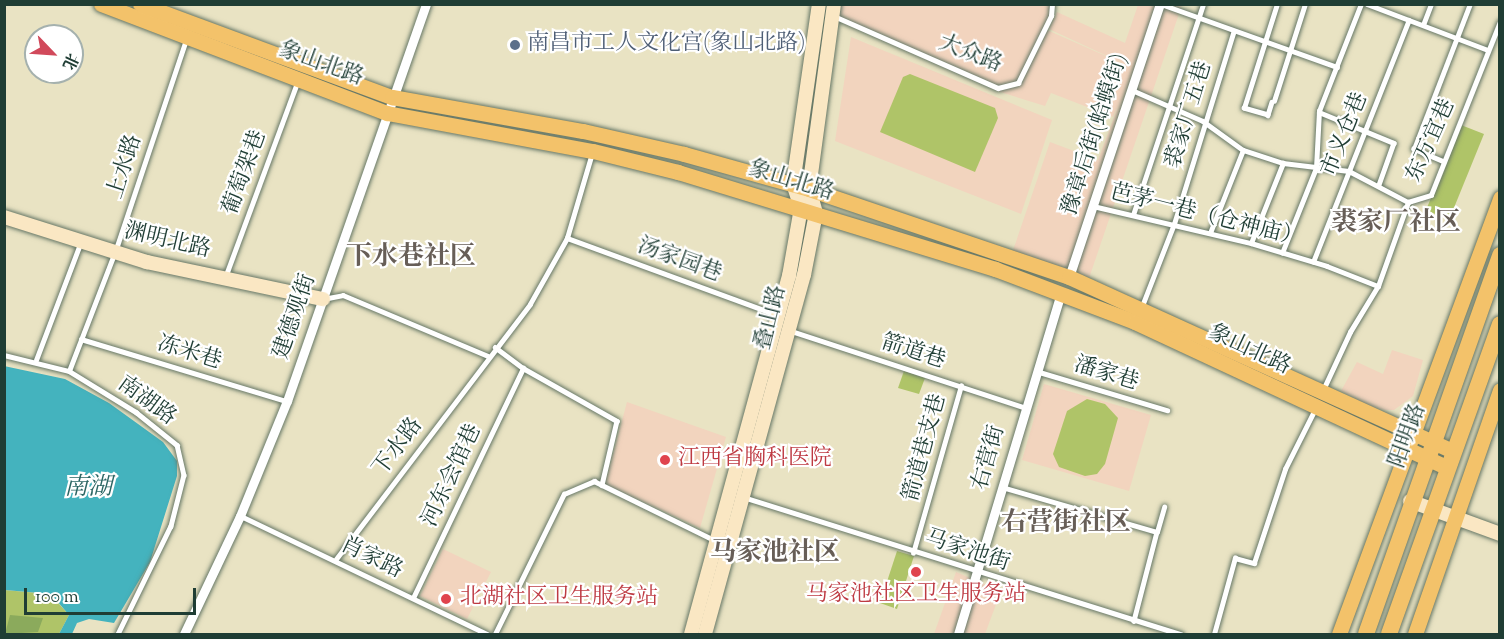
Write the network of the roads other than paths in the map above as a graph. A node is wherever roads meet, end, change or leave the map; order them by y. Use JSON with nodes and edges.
{"nodes":[{"id":1,"x":101,"y":4,"type":"edge"},
{"id":2,"x":140,"y":4,"type":"edge"},
{"id":3,"x":426,"y":4,"type":"edge"},
{"id":4,"x":819,"y":4,"type":"edge"},
{"id":5,"x":1052,"y":4,"type":"edge"},
{"id":6,"x":1160,"y":4,"type":"edge"},
{"id":7,"x":1203,"y":4,"type":"edge"},
{"id":8,"x":1277,"y":4,"type":"edge"},
{"id":9,"x":1305,"y":4,"type":"edge"},
{"id":10,"x":1360,"y":4,"type":"edge"},
{"id":11,"x":1367,"y":4,"type":"edge"},
{"id":12,"x":1386,"y":4,"type":"edge"},
{"id":13,"x":1431,"y":4,"type":"edge"},
{"id":14,"x":1470,"y":4,"type":"edge"},
{"id":15,"x":833,"y":10,"type":"edge"},
{"id":16,"x":1383,"y":11,"type":"junction"},
{"id":17,"x":1199,"y":17,"type":"junction"},
{"id":18,"x":1410,"y":20,"type":"junction"},
{"id":19,"x":1500,"y":22,"type":"edge"},
{"id":20,"x":1423,"y":25,"type":"junction"},
{"id":21,"x":1233,"y":33,"type":"dead end"},
{"id":22,"x":1457,"y":38,"type":"junction"},
{"id":23,"x":186,"y":40,"type":"junction"},
{"id":24,"x":1266,"y":41,"type":"junction"},
{"id":25,"x":1290,"y":50,"type":"junction"},
{"id":26,"x":1488,"y":50,"type":"junction"},
{"id":27,"x":1337,"y":67,"type":"junction"},
{"id":28,"x":298,"y":81,"type":"junction"},
{"id":29,"x":1131,"y":90,"type":"junction"},
{"id":30,"x":392,"y":97,"type":"junction"},
{"id":31,"x":1170,"y":104,"type":"junction"},
{"id":32,"x":1319,"y":112,"type":"junction"},
{"id":33,"x":387,"y":113,"type":"junction"},
{"id":34,"x":1203,"y":121,"type":"junction"},
{"id":35,"x":1365,"y":131,"type":"junction"},
{"id":36,"x":1243,"y":150,"type":"junction"},
{"id":37,"x":593,"y":151,"type":"junction"},
{"id":38,"x":1444,"y":162,"type":"junction"},
{"id":39,"x":1283,"y":163,"type":"junction"},
{"id":40,"x":1316,"y":168,"type":"junction"},
{"id":41,"x":1350,"y":171,"type":"junction"},
{"id":42,"x":793,"y":184,"type":"junction"},
{"id":43,"x":1379,"y":185,"type":"junction"},
{"id":44,"x":809,"y":189,"type":"junction"},
{"id":45,"x":1500,"y":198,"type":"edge"},
{"id":46,"x":1408,"y":202,"type":"junction"},
{"id":47,"x":1093,"y":206,"type":"junction"},
{"id":48,"x":801,"y":208,"type":"junction"},
{"id":49,"x":816,"y":213,"type":"junction"},
{"id":50,"x":1133,"y":215,"type":"junction"},
{"id":51,"x":4,"y":217,"type":"edge"},
{"id":52,"x":1174,"y":224,"type":"junction"},
{"id":53,"x":1209,"y":233,"type":"junction"},
{"id":54,"x":567,"y":238,"type":"junction"},
{"id":55,"x":81,"y":242,"type":"junction"},
{"id":56,"x":1251,"y":243,"type":"junction"},
{"id":57,"x":115,"y":252,"type":"junction"},
{"id":58,"x":1282,"y":253,"type":"junction"},
{"id":59,"x":1500,"y":255,"type":"edge"},
{"id":60,"x":1313,"y":262,"type":"junction"},
{"id":61,"x":226,"y":277,"type":"junction"},
{"id":62,"x":1069,"y":277,"type":"junction"},
{"id":63,"x":1378,"y":286,"type":"junction"},
{"id":64,"x":1061,"y":292,"type":"junction"},
{"id":65,"x":323,"y":300,"type":"junction"},
{"id":66,"x":1142,"y":307,"type":"junction"},
{"id":67,"x":780,"y":316,"type":"junction"},
{"id":68,"x":1500,"y":324,"type":"edge"},
{"id":69,"x":791,"y":331,"type":"junction"},
{"id":70,"x":81,"y":339,"type":"junction"},
{"id":71,"x":495,"y":347,"type":"junction"},
{"id":72,"x":4,"y":355,"type":"edge"},
{"id":73,"x":488,"y":356,"type":"junction"},
{"id":74,"x":36,"y":360,"type":"junction"},
{"id":75,"x":523,"y":368,"type":"junction"},
{"id":76,"x":69,"y":371,"type":"junction"},
{"id":77,"x":1036,"y":371,"type":"junction"},
{"id":78,"x":961,"y":386,"type":"junction"},
{"id":79,"x":1500,"y":390,"type":"edge"},
{"id":80,"x":1322,"y":392,"type":"junction"},
{"id":81,"x":287,"y":401,"type":"junction"},
{"id":82,"x":1024,"y":407,"type":"junction"},
{"id":83,"x":1316,"y":407,"type":"junction"},
{"id":84,"x":1167,"y":410,"type":"dead end"},
{"id":85,"x":1411,"y":433,"type":"junction"},
{"id":86,"x":1431,"y":442,"type":"junction"},
{"id":87,"x":1405,"y":449,"type":"junction"},
{"id":88,"x":1425,"y":458,"type":"junction"},
{"id":89,"x":1449,"y":459,"type":"junction"},
{"id":90,"x":602,"y":485,"type":"junction"},
{"id":91,"x":1002,"y":488,"type":"junction"},
{"id":92,"x":743,"y":497,"type":"junction"},
{"id":93,"x":1410,"y":501,"type":"junction"},
{"id":94,"x":1164,"y":507,"type":"dead end"},
{"id":95,"x":1431,"y":509,"type":"junction"},
{"id":96,"x":240,"y":516,"type":"junction"},
{"id":97,"x":1455,"y":518,"type":"junction"},
{"id":98,"x":1157,"y":532,"type":"junction"},
{"id":99,"x":1500,"y":534,"type":"edge"},
{"id":100,"x":716,"y":541,"type":"junction"},
{"id":101,"x":913,"y":553,"type":"junction"},
{"id":102,"x":336,"y":559,"type":"junction"},
{"id":103,"x":978,"y":574,"type":"junction"},
{"id":104,"x":413,"y":598,"type":"junction"},
{"id":105,"x":1134,"y":621,"type":"junction"},
{"id":106,"x":118,"y":634,"type":"edge"},
{"id":107,"x":184,"y":634,"type":"edge"},
{"id":108,"x":487,"y":634,"type":"edge"},
{"id":109,"x":495,"y":634,"type":"edge"},
{"id":110,"x":691,"y":634,"type":"edge"},
{"id":111,"x":705,"y":634,"type":"edge"},
{"id":112,"x":958,"y":634,"type":"edge"},
{"id":113,"x":1181,"y":634,"type":"edge"},
{"id":114,"x":1214,"y":634,"type":"edge"},
{"id":115,"x":1339,"y":634,"type":"edge"},
{"id":116,"x":1366,"y":634,"type":"edge"},
{"id":117,"x":1389,"y":634,"type":"edge"},
{"id":118,"x":1415,"y":634,"type":"edge"}],
"edges":[{"from":1,"to":23,"type":"main road","name":"象山北路"},
{"from":2,"to":30,"type":"main road","name":"象山北路"},
{"from":3,"to":30,"type":"street","name":"建德观街"},
{"from":4,"to":42,"type":"main road","name":"叠山路"},
{"from":5,"to":15,"type":"lane","name":"大众路"},
{"from":6,"to":17,"type":"lane"},
{"from":6,"to":29,"type":"street","name":"豫章后街(蛤蟆街)"},
{"from":7,"to":17,"type":"lane"},
{"from":8,"to":24,"type":"lane"},
{"from":9,"to":25,"type":"lane"},
{"from":10,"to":27,"type":"lane"},
{"from":11,"to":16,"type":"lane"},
{"from":12,"to":16,"type":"lane"},
{"from":13,"to":20,"type":"lane"},
{"from":14,"to":22,"type":"lane"},
{"from":15,"to":44,"type":"main road","name":"叠山路"},
{"from":16,"to":18,"type":"lane"},
{"from":17,"to":24,"type":"lane"},
{"from":17,"to":31,"type":"lane"},
{"from":18,"to":20,"type":"lane"},
{"from":18,"to":35,"type":"lane","name":"市义仓巷"},
{"from":19,"to":26,"type":"lane","name":"东万宜巷"},
{"from":20,"to":22,"type":"lane"},
{"from":21,"to":34,"type":"lane","name":"裘家厂五巷"},
{"from":22,"to":26,"type":"lane"},
{"from":22,"to":38,"type":"lane"},
{"from":23,"to":28,"type":"main road","name":"象山北路"},
{"from":23,"to":57,"type":"lane","name":"上水路"},
{"from":24,"to":25,"type":"lane"},
{"from":24,"to":25,"type":"lane"},
{"from":25,"to":27,"type":"lane"},
{"from":26,"to":38,"type":"lane","name":"东万宜巷"},
{"from":27,"to":32,"type":"lane"},
{"from":28,"to":33,"type":"main road","name":"象山北路"},
{"from":28,"to":61,"type":"lane","name":"葡萄架巷"},
{"from":29,"to":31,"type":"lane"},
{"from":29,"to":47,"type":"street","name":"豫章后街(蛤蟆街)"},
{"from":30,"to":33,"type":"street","name":"建德观街"},
{"from":30,"to":42,"type":"main road","name":"象山北路"},
{"from":31,"to":34,"type":"lane"},
{"from":31,"to":50,"type":"lane"},
{"from":32,"to":35,"type":"lane"},
{"from":32,"to":40,"type":"lane"},
{"from":33,"to":37,"type":"main road","name":"象山北路"},
{"from":33,"to":65,"type":"street","name":"建德观街"},
{"from":34,"to":36,"type":"lane"},
{"from":34,"to":52,"type":"lane","name":"裘家厂五巷"},
{"from":35,"to":41,"type":"lane","name":"市义仓巷"},
{"from":35,"to":43,"type":"lane"},
{"from":36,"to":39,"type":"lane"},
{"from":36,"to":53,"type":"lane"},
{"from":37,"to":48,"type":"main road","name":"象山北路"},
{"from":37,"to":54,"type":"lane","name":"下水路"},
{"from":38,"to":46,"type":"lane","name":"东万宜巷"},
{"from":39,"to":40,"type":"lane"},
{"from":39,"to":56,"type":"lane"},
{"from":40,"to":41,"type":"lane"},
{"from":40,"to":58,"type":"lane"},
{"from":41,"to":43,"type":"lane"},
{"from":41,"to":60,"type":"lane","name":"市义仓巷"},
{"from":42,"to":44,"type":"main road","name":"象山北路"},
{"from":42,"to":48,"type":"main road","name":"叠山路"},
{"from":43,"to":46,"type":"lane"},
{"from":44,"to":49,"type":"main road","name":"叠山路"},
{"from":44,"to":62,"type":"main road","name":"象山北路"},
{"from":45,"to":85,"type":"main road"},
{"from":46,"to":63,"type":"lane","name":"东万宜巷"},
{"from":47,"to":50,"type":"lane","name":"芭茅一巷（仓神庙）"},
{"from":47,"to":62,"type":"street","name":"豫章后街(蛤蟆街)"},
{"from":48,"to":49,"type":"main road","name":"象山北路"},
{"from":48,"to":67,"type":"main road","name":"叠山路"},
{"from":49,"to":64,"type":"main road","name":"象山北路"},
{"from":49,"to":69,"type":"main road","name":"叠山路"},
{"from":50,"to":52,"type":"lane","name":"芭茅一巷（仓神庙）"},
{"from":51,"to":55,"type":"main road","name":"渊明北路"},
{"from":52,"to":53,"type":"lane","name":"芭茅一巷（仓神庙）"},
{"from":52,"to":66,"type":"lane","name":"裘家厂五巷"},
{"from":53,"to":56,"type":"lane","name":"芭茅一巷（仓神庙）"},
{"from":54,"to":67,"type":"lane","name":"汤家园巷"},
{"from":54,"to":71,"type":"lane","name":"下水路"},
{"from":55,"to":57,"type":"main road","name":"渊明北路"},
{"from":55,"to":74,"type":"lane"},
{"from":56,"to":58,"type":"lane","name":"芭茅一巷（仓神庙）"},
{"from":57,"to":61,"type":"main road","name":"渊明北路"},
{"from":57,"to":70,"type":"lane","name":"上水路"},
{"from":58,"to":60,"type":"lane","name":"芭茅一巷（仓神庙）"},
{"from":59,"to":86,"type":"highway","name":"阳明路"},
{"from":60,"to":63,"type":"lane","name":"芭茅一巷（仓神庙）"},
{"from":61,"to":65,"type":"main road","name":"渊明北路"},
{"from":62,"to":66,"type":"main road","name":"象山北路"},
{"from":63,"to":80,"type":"lane","name":"东万宜巷"},
{"from":64,"to":77,"type":"street","name":"右营街"},
{"from":64,"to":83,"type":"main road","name":"象山北路"},
{"from":65,"to":73,"type":"lane"},
{"from":65,"to":81,"type":"street","name":"建德观街"},
{"from":66,"to":80,"type":"main road","name":"象山北路"},
{"from":67,"to":100,"type":"main road","name":"叠山路"},
{"from":68,"to":89,"type":"highway","name":"阳明路"},
{"from":69,"to":78,"type":"lane","name":"箭道巷"},
{"from":69,"to":92,"type":"main road","name":"叠山路"},
{"from":70,"to":76,"type":"lane","name":"上水路"},
{"from":70,"to":81,"type":"lane","name":"冻米巷"},
{"from":71,"to":73,"type":"lane","name":"下水路"},
{"from":71,"to":75,"type":"lane"},
{"from":72,"to":74,"type":"lane","name":"南湖路"},
{"from":73,"to":102,"type":"lane","name":"下水路"},
{"from":74,"to":76,"type":"lane","name":"南湖路"},
{"from":75,"to":90,"type":"lane"},
{"from":75,"to":104,"type":"lane","name":"河东会馆巷"},
{"from":76,"to":106,"type":"lane","name":"南湖路"},
{"from":77,"to":82,"type":"street","name":"右营街"},
{"from":77,"to":84,"type":"lane","name":"潘家巷"},
{"from":78,"to":82,"type":"lane","name":"箭道巷"},
{"from":78,"to":101,"type":"lane","name":"箭道巷支巷"},
{"from":79,"to":97,"type":"main road"},
{"from":80,"to":85,"type":"main road","name":"象山北路"},
{"from":81,"to":96,"type":"street","name":"建德观街"},
{"from":82,"to":91,"type":"street","name":"右营街"},
{"from":83,"to":87,"type":"main road","name":"象山北路"},
{"from":83,"to":114,"type":"lane"},
{"from":85,"to":86,"type":"main road","name":"象山北路"},
{"from":85,"to":87,"type":"main road"},
{"from":86,"to":88,"type":"highway","name":"阳明路"},
{"from":86,"to":89,"type":"main road","name":"象山北路"},
{"from":87,"to":88,"type":"main road","name":"象山北路"},
{"from":87,"to":115,"type":"main road"},
{"from":88,"to":89,"type":"main road","name":"象山北路"},
{"from":88,"to":93,"type":"highway","name":"阳明路"},
{"from":89,"to":95,"type":"highway","name":"阳明路"},
{"from":90,"to":100,"type":"lane"},
{"from":90,"to":109,"type":"lane"},
{"from":91,"to":98,"type":"lane"},
{"from":91,"to":103,"type":"street","name":"右营街"},
{"from":92,"to":101,"type":"lane","name":"马家池街"},
{"from":92,"to":111,"type":"main road","name":"叠山路"},
{"from":93,"to":95,"type":"main road"},
{"from":93,"to":116,"type":"highway","name":"阳明路"},
{"from":94,"to":98,"type":"lane"},
{"from":95,"to":97,"type":"main road"},
{"from":95,"to":117,"type":"highway","name":"阳明路"},
{"from":96,"to":102,"type":"lane","name":"肖家路"},
{"from":96,"to":107,"type":"street","name":"建德观街"},
{"from":97,"to":99,"type":"main road"},
{"from":97,"to":118,"type":"main road"},
{"from":98,"to":105,"type":"lane"},
{"from":100,"to":110,"type":"main road","name":"叠山路"},
{"from":101,"to":103,"type":"lane","name":"马家池街"},
{"from":102,"to":104,"type":"lane","name":"肖家路"},
{"from":103,"to":105,"type":"lane","name":"马家池街"},
{"from":103,"to":112,"type":"street","name":"右营街"},
{"from":104,"to":108,"type":"lane","name":"肖家路"},
{"from":105,"to":113,"type":"lane","name":"马家池街"}]}
